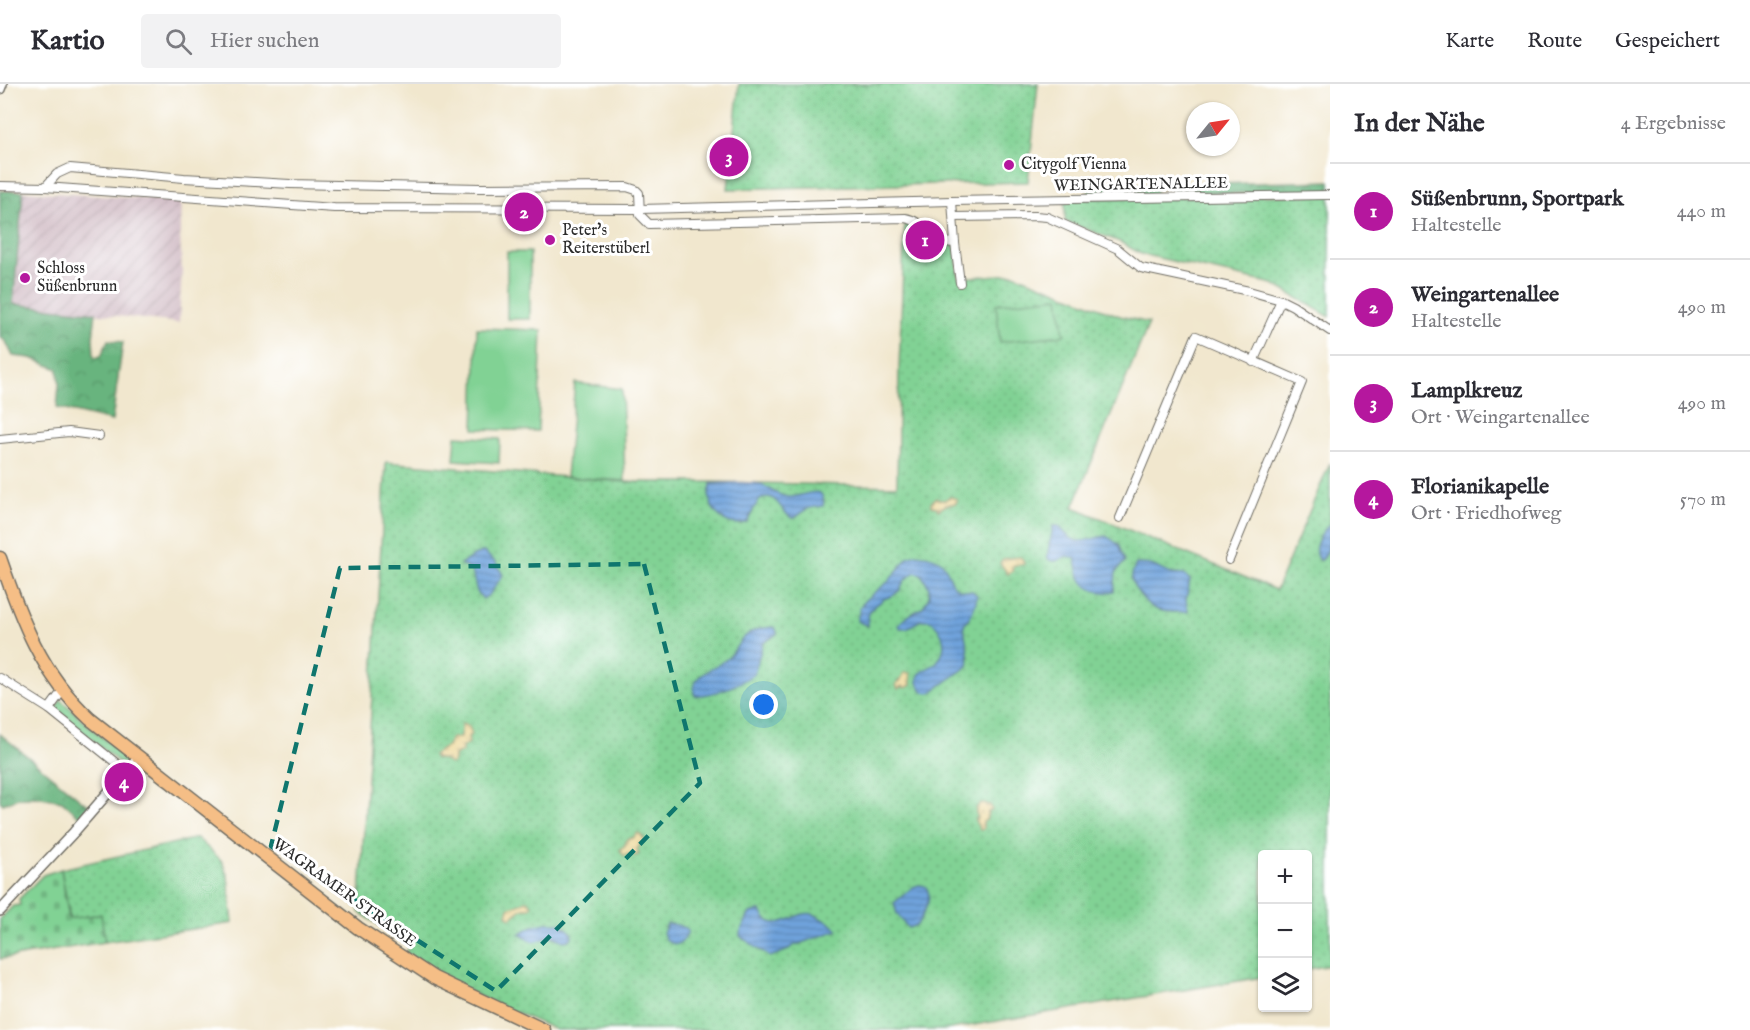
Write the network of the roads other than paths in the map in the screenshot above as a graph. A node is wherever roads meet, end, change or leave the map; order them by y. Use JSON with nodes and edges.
{"nodes":[{"id":1,"x":2,"y":84,"type":"edge"},
{"id":2,"x":0,"y":89,"type":"edge"},
{"id":3,"x":0,"y":186,"type":"edge"},
{"id":4,"x":45,"y":187,"type":"junction"},
{"id":5,"x":516,"y":188,"type":"junction"},
{"id":6,"x":1330,"y":195,"type":"edge"},
{"id":7,"x":952,"y":201,"type":"junction"},
{"id":8,"x":716,"y":206,"type":"junction"},
{"id":9,"x":516,"y":208,"type":"junction"},
{"id":10,"x":640,"y":209,"type":"junction"},
{"id":11,"x":954,"y":217,"type":"junction"},
{"id":12,"x":715,"y":223,"type":"junction"},
{"id":13,"x":955,"y":243,"type":"junction"},
{"id":14,"x":960,"y":283,"type":"dead end"},
{"id":15,"x":1281,"y":300,"type":"junction"},
{"id":16,"x":1330,"y":331,"type":"edge"},
{"id":17,"x":1253,"y":362,"type":"junction"},
{"id":18,"x":99,"y":436,"type":"dead end"},
{"id":19,"x":0,"y":439,"type":"edge"},
{"id":20,"x":1120,"y":518,"type":"dead end"},
{"id":21,"x":0,"y":558,"type":"edge"},
{"id":22,"x":1229,"y":560,"type":"dead end"},
{"id":23,"x":0,"y":678,"type":"edge"},
{"id":24,"x":63,"y":690,"type":"junction"},
{"id":25,"x":49,"y":709,"type":"junction"},
{"id":26,"x":139,"y":757,"type":"junction"},
{"id":27,"x":125,"y":773,"type":"junction"},
{"id":28,"x":0,"y":911,"type":"edge"},
{"id":29,"x":544,"y":1030,"type":"edge"}],
"edges":[{"from":1,"to":2,"type":"street"},
{"from":3,"to":4,"type":"street","name":"WEINGARTENALLEE"},
{"from":4,"to":5,"type":"street"},
{"from":4,"to":9,"type":"street","name":"WEINGARTENALLEE"},
{"from":5,"to":9,"type":"street"},
{"from":5,"to":10,"type":"street"},
{"from":6,"to":7,"type":"street","name":"WEINGARTENALLEE"},
{"from":7,"to":8,"type":"street","name":"WEINGARTENALLEE"},
{"from":7,"to":11,"type":"street"},
{"from":8,"to":10,"type":"street","name":"WEINGARTENALLEE"},
{"from":8,"to":12,"type":"street"},
{"from":9,"to":10,"type":"street","name":"WEINGARTENALLEE"},
{"from":10,"to":12,"type":"street"},
{"from":11,"to":13,"type":"street"},
{"from":11,"to":15,"type":"street","name":"WEINGARTENALLEE"},
{"from":12,"to":13,"type":"street"},
{"from":13,"to":14,"type":"street"},
{"from":15,"to":16,"type":"street","name":"WEINGARTENALLEE"},
{"from":15,"to":17,"type":"street"},
{"from":17,"to":20,"type":"street"},
{"from":17,"to":22,"type":"street"},
{"from":18,"to":19,"type":"street"},
{"from":21,"to":24,"type":"main road","name":"WAGRAMER STRASSE"},
{"from":23,"to":25,"type":"street"},
{"from":24,"to":25,"type":"street"},
{"from":24,"to":26,"type":"main road","name":"WAGRAMER STRASSE"},
{"from":25,"to":27,"type":"street"},
{"from":26,"to":27,"type":"street"},
{"from":26,"to":29,"type":"main road","name":"WAGRAMER STRASSE"},
{"from":27,"to":28,"type":"street"}]}
